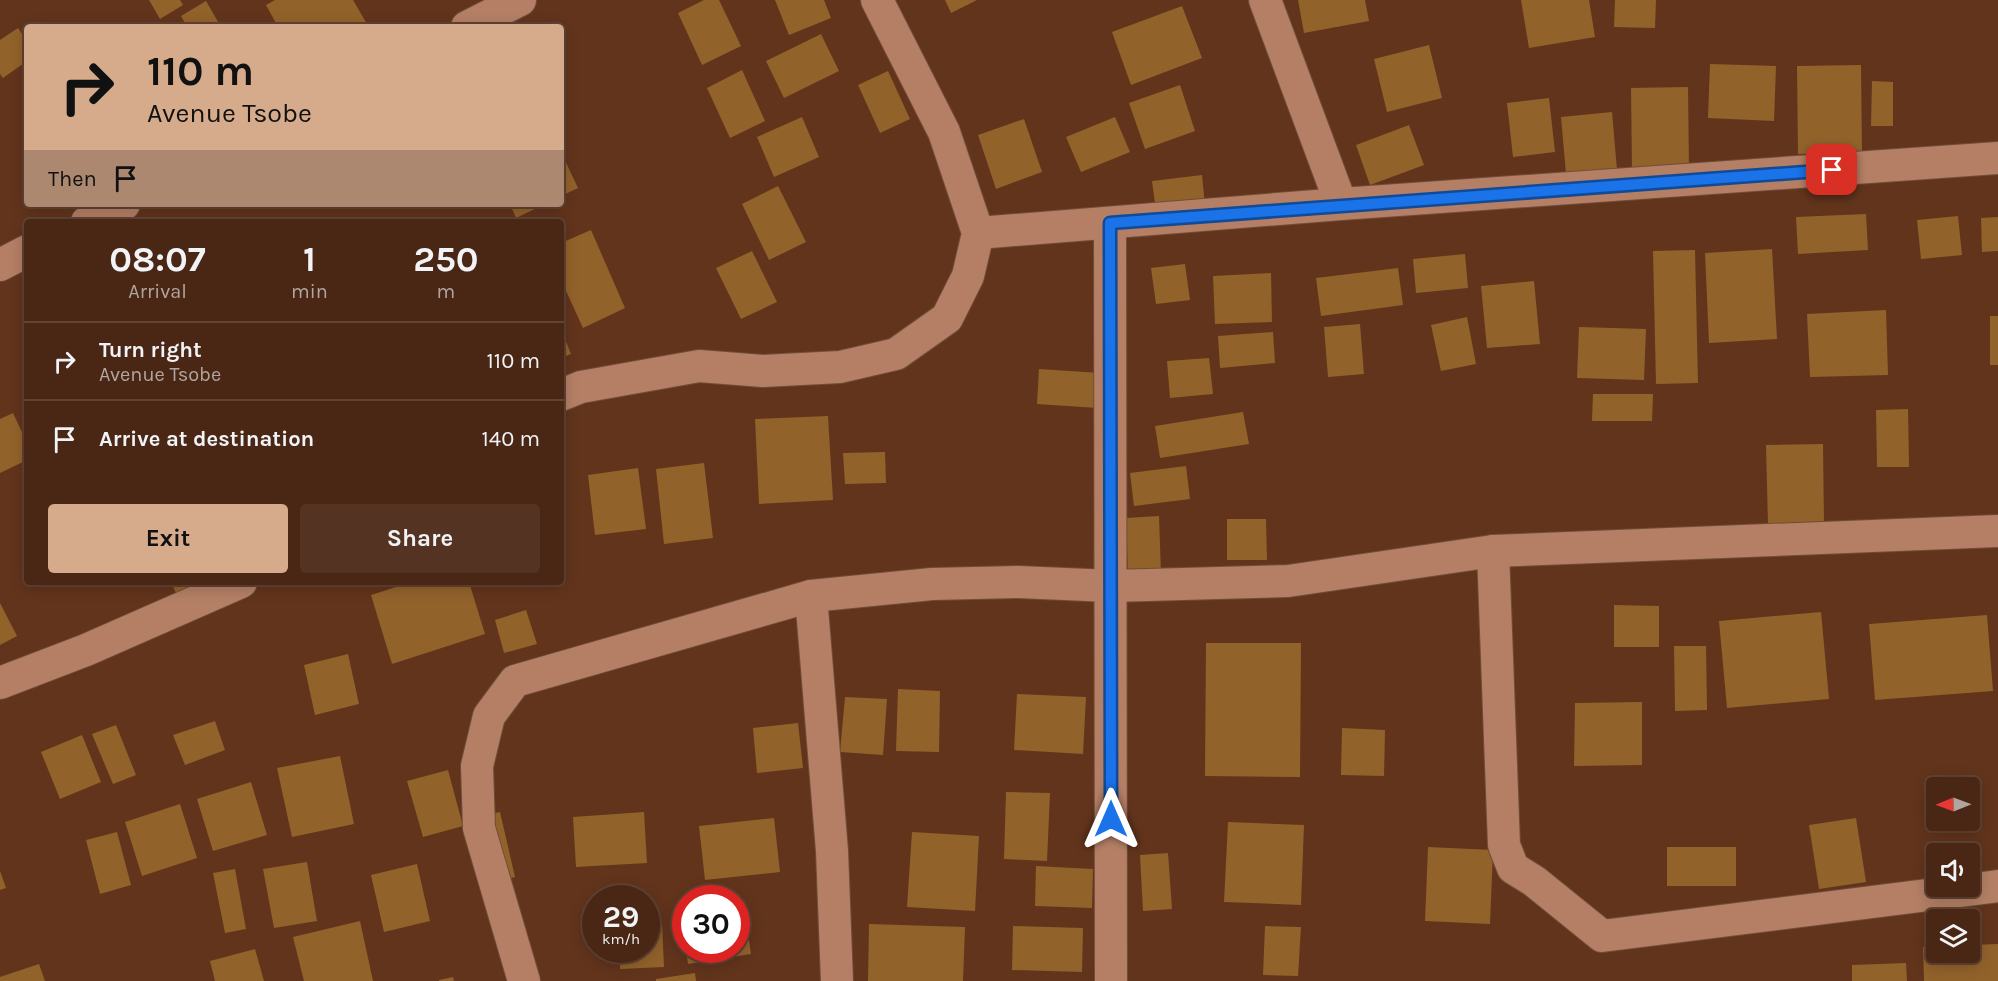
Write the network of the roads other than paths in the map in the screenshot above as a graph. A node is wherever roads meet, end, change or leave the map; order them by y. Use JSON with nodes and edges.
{"nodes":[{"id":1,"x":520,"y":0,"type":"edge"},
{"id":2,"x":877,"y":0,"type":"edge"},
{"id":3,"x":1265,"y":0,"type":"edge"},
{"id":4,"x":472,"y":24,"type":"edge"},
{"id":5,"x":1998,"y":158,"type":"edge"},
{"id":6,"x":1341,"y":204,"type":"junction"},
{"id":7,"x":118,"y":207,"type":"edge"},
{"id":8,"x":93,"y":219,"type":"edge"},
{"id":9,"x":1110,"y":223,"type":"junction"},
{"id":10,"x":978,"y":233,"type":"junction"},
{"id":11,"x":24,"y":253,"type":"edge"},
{"id":12,"x":0,"y":265,"type":"edge"},
{"id":13,"x":564,"y":394,"type":"edge"},
{"id":14,"x":1998,"y":531,"type":"edge"},
{"id":15,"x":1493,"y":551,"type":"junction"},
{"id":16,"x":234,"y":585,"type":"edge"},
{"id":17,"x":1111,"y":586,"type":"junction"},
{"id":18,"x":811,"y":596,"type":"junction"},
{"id":19,"x":0,"y":683,"type":"edge"},
{"id":20,"x":1998,"y":886,"type":"edge"},
{"id":21,"x":524,"y":981,"type":"edge"},
{"id":22,"x":837,"y":981,"type":"edge"},
{"id":23,"x":1111,"y":981,"type":"edge"}],
"edges":[{"from":1,"to":4,"type":"street"},
{"from":2,"to":10,"type":"street"},
{"from":3,"to":6,"type":"street"},
{"from":5,"to":6,"type":"street"},
{"from":6,"to":9,"type":"street"},
{"from":7,"to":8,"type":"street"},
{"from":9,"to":10,"type":"street"},
{"from":9,"to":17,"type":"street"},
{"from":10,"to":13,"type":"street"},
{"from":11,"to":12,"type":"street"},
{"from":14,"to":15,"type":"street"},
{"from":15,"to":17,"type":"street"},
{"from":15,"to":20,"type":"street"},
{"from":16,"to":19,"type":"street"},
{"from":17,"to":18,"type":"street"},
{"from":17,"to":23,"type":"street"},
{"from":18,"to":21,"type":"street"},
{"from":18,"to":22,"type":"street"}]}
